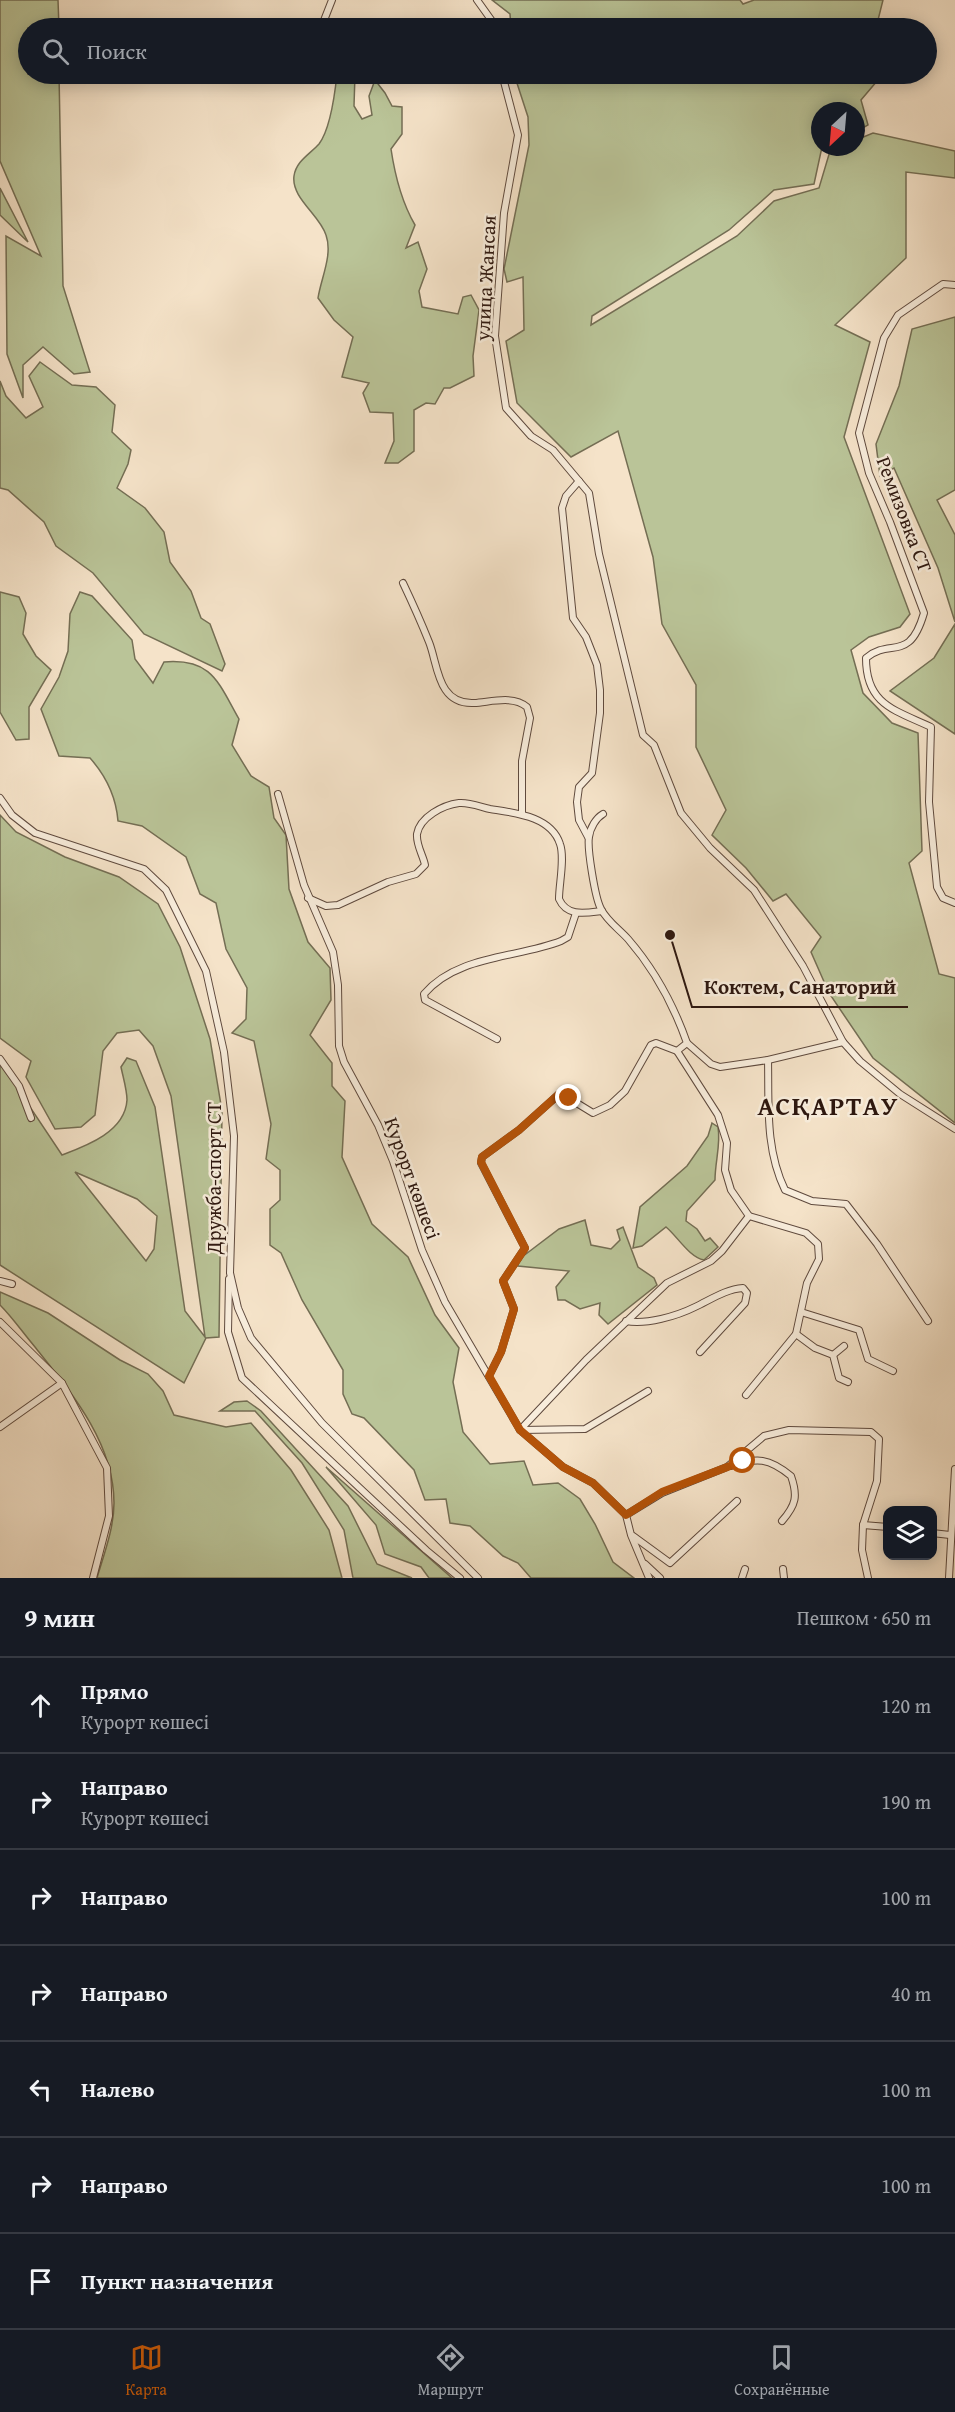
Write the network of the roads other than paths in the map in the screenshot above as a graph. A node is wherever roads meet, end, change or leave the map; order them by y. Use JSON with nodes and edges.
{"nodes":[{"id":1,"x":332,"y":0,"type":"edge"},
{"id":2,"x":477,"y":0,"type":"edge"},
{"id":3,"x":325,"y":18,"type":"edge"},
{"id":4,"x":490,"y":18,"type":"edge"},
{"id":5,"x":505,"y":84,"type":"edge"},
{"id":6,"x":955,"y":285,"type":"edge"},
{"id":7,"x":579,"y":481,"type":"junction"},
{"id":8,"x":403,"y":583,"type":"dead end"},
{"id":9,"x":278,"y":794,"type":"dead end"},
{"id":10,"x":0,"y":798,"type":"edge"},
{"id":11,"x":522,"y":813,"type":"junction"},
{"id":12,"x":603,"y":814,"type":"dead end"},
{"id":13,"x":588,"y":837,"type":"junction"},
{"id":14,"x":308,"y":898,"type":"junction"},
{"id":15,"x":955,"y":903,"type":"edge"},
{"id":16,"x":602,"y":911,"type":"junction"},
{"id":17,"x":576,"y":913,"type":"junction"},
{"id":18,"x":497,"y":1039,"type":"dead end"},
{"id":19,"x":843,"y":1042,"type":"junction"},
{"id":20,"x":687,"y":1043,"type":"junction"},
{"id":21,"x":677,"y":1051,"type":"junction"},
{"id":22,"x":0,"y":1059,"type":"edge"},
{"id":23,"x":768,"y":1060,"type":"junction"},
{"id":24,"x":31,"y":1118,"type":"dead end"},
{"id":25,"x":955,"y":1129,"type":"edge"},
{"id":26,"x":749,"y":1216,"type":"junction"},
{"id":27,"x":230,"y":1273,"type":"junction"},
{"id":28,"x":0,"y":1281,"type":"edge"},
{"id":29,"x":12,"y":1284,"type":"dead end"},
{"id":30,"x":801,"y":1312,"type":"junction"},
{"id":31,"x":626,"y":1321,"type":"junction"},
{"id":32,"x":928,"y":1321,"type":"dead end"},
{"id":33,"x":0,"y":1322,"type":"edge"},
{"id":34,"x":796,"y":1334,"type":"junction"},
{"id":35,"x":844,"y":1346,"type":"dead end"},
{"id":36,"x":700,"y":1352,"type":"dead end"},
{"id":37,"x":833,"y":1354,"type":"junction"},
{"id":38,"x":893,"y":1371,"type":"dead end"},
{"id":39,"x":489,"y":1376,"type":"junction"},
{"id":40,"x":848,"y":1382,"type":"dead end"},
{"id":41,"x":62,"y":1383,"type":"junction"},
{"id":42,"x":648,"y":1391,"type":"dead end"},
{"id":43,"x":746,"y":1395,"type":"dead end"},
{"id":44,"x":0,"y":1426,"type":"edge"},
{"id":45,"x":520,"y":1430,"type":"junction"},
{"id":46,"x":727,"y":1467,"type":"junction"},
{"id":47,"x":955,"y":1469,"type":"edge"},
{"id":48,"x":737,"y":1501,"type":"dead end"},
{"id":49,"x":626,"y":1515,"type":"junction"},
{"id":50,"x":782,"y":1521,"type":"dead end"},
{"id":51,"x":863,"y":1525,"type":"junction"},
{"id":52,"x":883,"y":1527,"type":"edge"},
{"id":53,"x":937,"y":1533,"type":"edge"},
{"id":54,"x":631,"y":1535,"type":"junction"},
{"id":55,"x":950,"y":1535,"type":"junction"},
{"id":56,"x":641,"y":1559,"type":"junction"},
{"id":57,"x":745,"y":1569,"type":"dead end"},
{"id":58,"x":783,"y":1569,"type":"dead end"},
{"id":59,"x":93,"y":1578,"type":"edge"},
{"id":60,"x":460,"y":1578,"type":"edge"},
{"id":61,"x":478,"y":1578,"type":"edge"},
{"id":62,"x":650,"y":1578,"type":"edge"},
{"id":63,"x":660,"y":1578,"type":"edge"},
{"id":64,"x":742,"y":1578,"type":"edge"},
{"id":65,"x":784,"y":1578,"type":"edge"},
{"id":66,"x":868,"y":1578,"type":"edge"},
{"id":67,"x":949,"y":1578,"type":"edge"}],
"edges":[{"from":1,"to":3,"type":"street"},
{"from":2,"to":4,"type":"street"},
{"from":5,"to":7,"type":"street","name":"улица Жансая"},
{"from":6,"to":15,"type":"street","name":"Ремизовка СТ"},
{"from":7,"to":13,"type":"street"},
{"from":7,"to":19,"type":"street","name":"улица Жансая"},
{"from":8,"to":11,"type":"street"},
{"from":9,"to":14,"type":"street","name":"Курорт көшесі"},
{"from":10,"to":27,"type":"street","name":"Дружба-спорт СТ"},
{"from":11,"to":14,"type":"street"},
{"from":11,"to":17,"type":"street"},
{"from":12,"to":13,"type":"street"},
{"from":13,"to":16,"type":"street"},
{"from":14,"to":39,"type":"street","name":"Курорт көшесі"},
{"from":16,"to":17,"type":"street"},
{"from":16,"to":20,"type":"street"},
{"from":17,"to":18,"type":"street"},
{"from":19,"to":23,"type":"street"},
{"from":19,"to":25,"type":"street","name":"улица Жансая"},
{"from":20,"to":21,"type":"street"},
{"from":20,"to":23,"type":"street"},
{"from":21,"to":26,"type":"street"},
{"from":21,"to":39,"type":"street"},
{"from":22,"to":24,"type":"street"},
{"from":23,"to":32,"type":"street"},
{"from":26,"to":30,"type":"street"},
{"from":26,"to":31,"type":"street"},
{"from":27,"to":60,"type":"street"},
{"from":27,"to":61,"type":"street","name":"Дружба-спорт СТ"},
{"from":28,"to":29,"type":"street"},
{"from":30,"to":34,"type":"street"},
{"from":30,"to":38,"type":"street"},
{"from":31,"to":36,"type":"street"},
{"from":31,"to":45,"type":"street"},
{"from":33,"to":41,"type":"street"},
{"from":34,"to":37,"type":"street"},
{"from":34,"to":43,"type":"street"},
{"from":35,"to":37,"type":"street"},
{"from":37,"to":40,"type":"street"},
{"from":39,"to":45,"type":"street","name":"Курорт көшесі"},
{"from":41,"to":44,"type":"street"},
{"from":41,"to":59,"type":"street"},
{"from":42,"to":45,"type":"street"},
{"from":45,"to":49,"type":"street","name":"Курорт көшесі"},
{"from":46,"to":49,"type":"street"},
{"from":46,"to":50,"type":"street"},
{"from":46,"to":51,"type":"street"},
{"from":47,"to":55,"type":"street"},
{"from":48,"to":54,"type":"street"},
{"from":49,"to":54,"type":"street"},
{"from":51,"to":52,"type":"street"},
{"from":51,"to":66,"type":"street"},
{"from":53,"to":55,"type":"street"},
{"from":54,"to":56,"type":"street"},
{"from":55,"to":67,"type":"street"},
{"from":56,"to":62,"type":"street"},
{"from":56,"to":63,"type":"street"},
{"from":57,"to":64,"type":"street"},
{"from":58,"to":65,"type":"street"}]}
